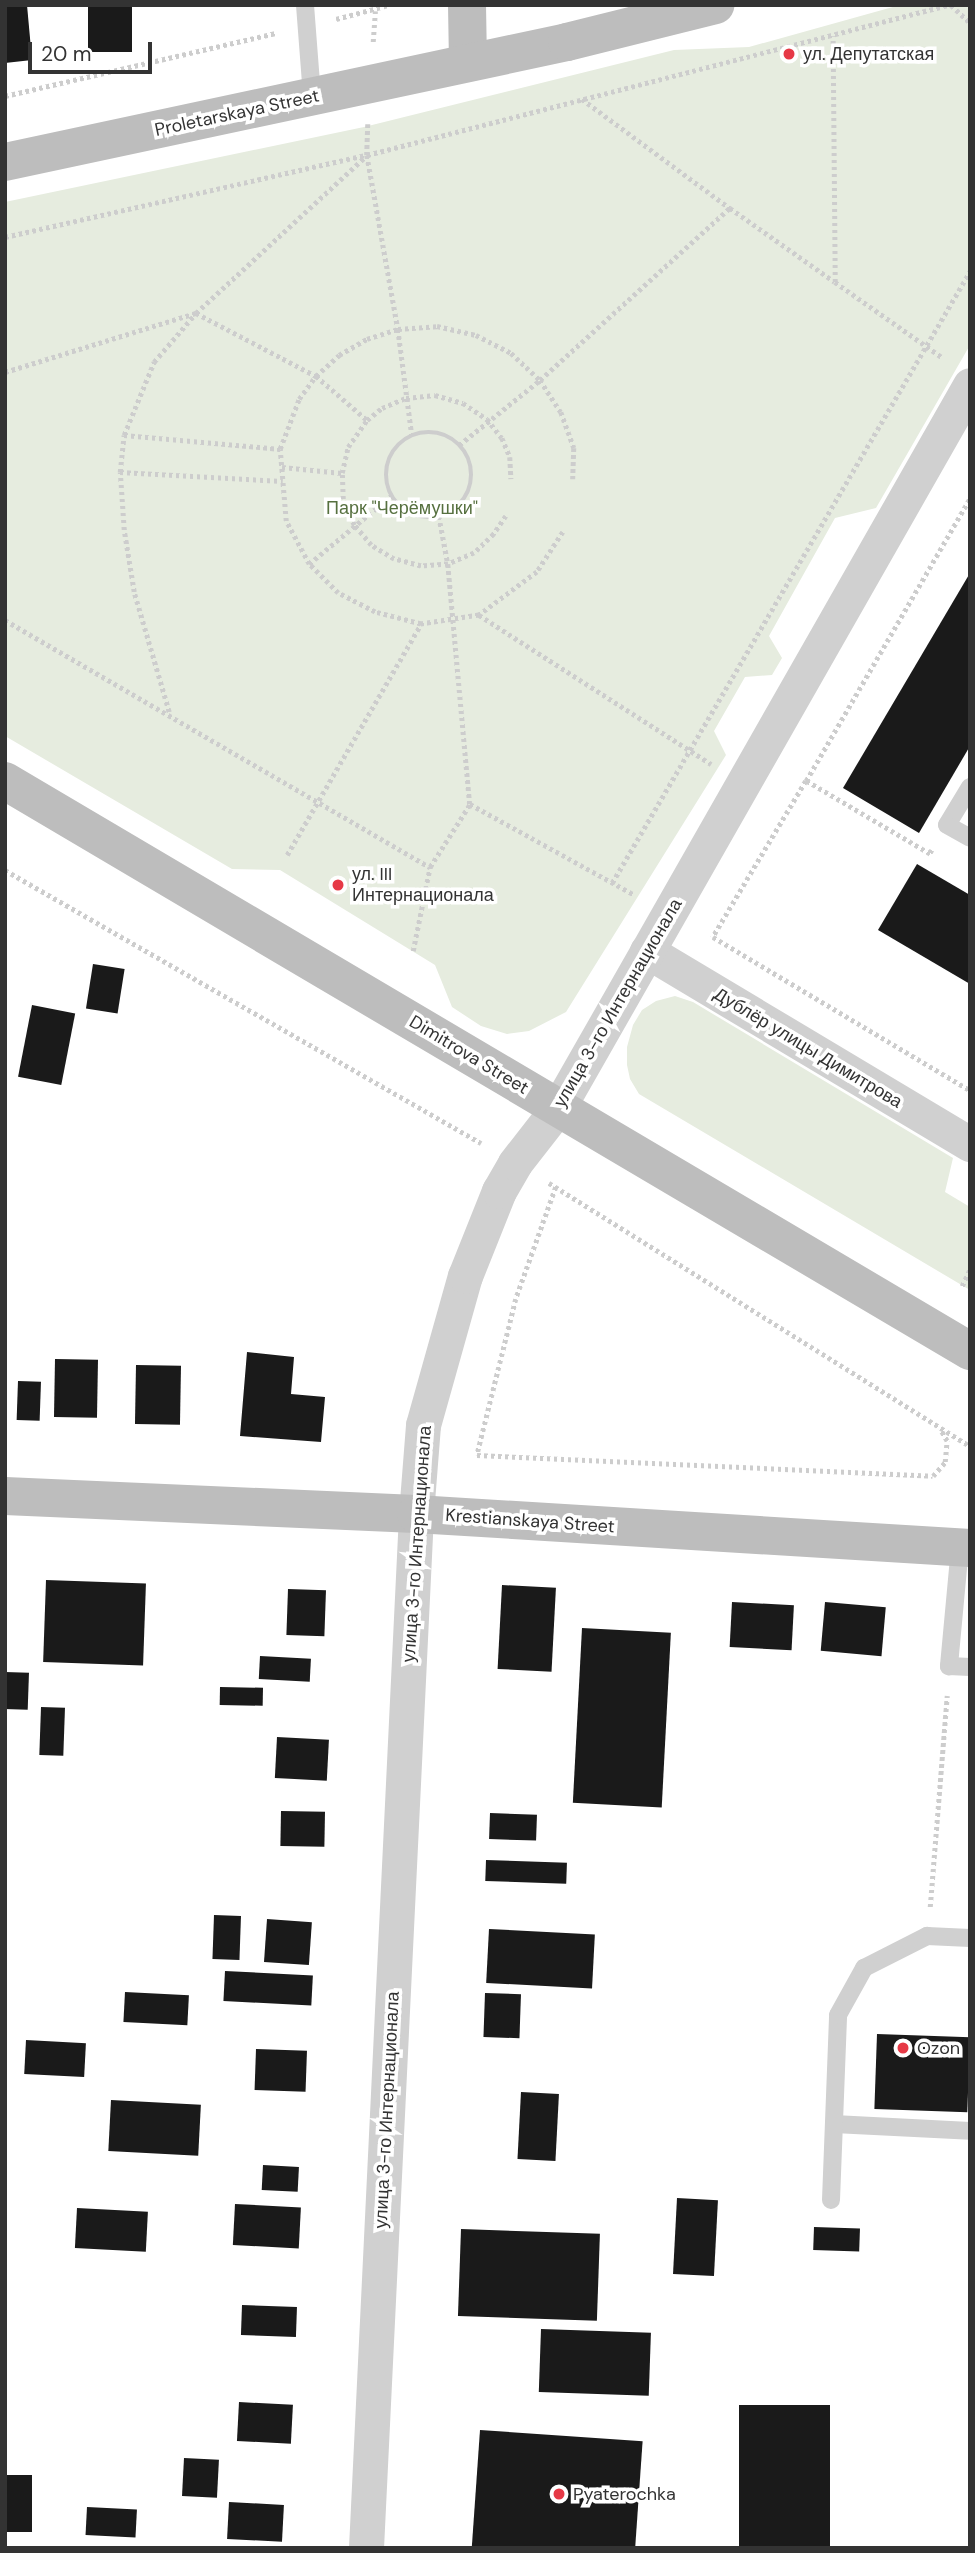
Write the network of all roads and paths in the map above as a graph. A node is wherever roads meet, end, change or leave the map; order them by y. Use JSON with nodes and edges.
{"nodes":[{"id":1,"x":305,"y":5,"type":"edge"},
{"id":2,"x":389,"y":5,"type":"edge"},
{"id":3,"x":467,"y":5,"type":"edge"},
{"id":4,"x":715,"y":5,"type":"edge"},
{"id":5,"x":949,"y":5,"type":"edge"},
{"id":6,"x":375,"y":11,"type":"junction"},
{"id":7,"x":970,"y":23,"type":"edge"},
{"id":8,"x":307,"y":25,"type":"junction"},
{"id":9,"x":833,"y":36,"type":"junction"},
{"id":10,"x":468,"y":61,"type":"junction"},
{"id":11,"x":370,"y":83,"type":"junction"},
{"id":12,"x":5,"y":96,"type":"edge"},
{"id":13,"x":312,"y":97,"type":"junction"},
{"id":14,"x":582,"y":99,"type":"junction"},
{"id":15,"x":367,"y":155,"type":"junction"},
{"id":16,"x":5,"y":162,"type":"edge"},
{"id":17,"x":730,"y":208,"type":"junction"},
{"id":18,"x":5,"y":237,"type":"edge"},
{"id":19,"x":970,"y":271,"type":"edge"},
{"id":20,"x":835,"y":282,"type":"junction"},
{"id":21,"x":196,"y":313,"type":"junction"},
{"id":22,"x":398,"y":329,"type":"junction"},
{"id":23,"x":926,"y":347,"type":"junction"},
{"id":24,"x":5,"y":372,"type":"edge"},
{"id":25,"x":958,"y":372,"type":"edge"},
{"id":26,"x":316,"y":376,"type":"junction"},
{"id":27,"x":540,"y":380,"type":"junction"},
{"id":28,"x":407,"y":398,"type":"junction"},
{"id":29,"x":487,"y":419,"type":"junction"},
{"id":30,"x":368,"y":420,"type":"junction"},
{"id":31,"x":124,"y":435,"type":"junction"},
{"id":32,"x":412,"y":435,"type":"junction"},
{"id":33,"x":459,"y":444,"type":"junction"},
{"id":34,"x":280,"y":449,"type":"junction"},
{"id":35,"x":282,"y":467,"type":"junction"},
{"id":36,"x":120,"y":472,"type":"junction"},
{"id":37,"x":342,"y":473,"type":"junction"},
{"id":38,"x":511,"y":479,"type":"dead end"},
{"id":39,"x":573,"y":479,"type":"dead end"},
{"id":40,"x":283,"y":481,"type":"junction"},
{"id":41,"x":391,"y":496,"type":"junction"},
{"id":42,"x":970,"y":498,"type":"edge"},
{"id":43,"x":439,"y":516,"type":"junction"},
{"id":44,"x":506,"y":516,"type":"dead end"},
{"id":45,"x":354,"y":525,"type":"junction"},
{"id":46,"x":562,"y":532,"type":"dead end"},
{"id":47,"x":309,"y":564,"type":"junction"},
{"id":48,"x":448,"y":564,"type":"junction"},
{"id":49,"x":479,"y":615,"type":"junction"},
{"id":50,"x":452,"y":619,"type":"junction"},
{"id":51,"x":5,"y":620,"type":"edge"},
{"id":52,"x":421,"y":624,"type":"junction"},
{"id":53,"x":169,"y":713,"type":"junction"},
{"id":54,"x":691,"y":753,"type":"junction"},
{"id":55,"x":717,"y":768,"type":"dead end"},
{"id":56,"x":5,"y":781,"type":"edge"},
{"id":57,"x":806,"y":781,"type":"junction"},
{"id":58,"x":970,"y":788,"type":"edge"},
{"id":59,"x":319,"y":802,"type":"junction"},
{"id":60,"x":470,"y":804,"type":"junction"},
{"id":61,"x":947,"y":825,"type":"junction"},
{"id":62,"x":970,"y":838,"type":"edge"},
{"id":63,"x":287,"y":855,"type":"dead end"},
{"id":64,"x":430,"y":867,"type":"junction"},
{"id":65,"x":5,"y":870,"type":"edge"},
{"id":66,"x":612,"y":883,"type":"junction"},
{"id":67,"x":669,"y":914,"type":"junction"},
{"id":68,"x":713,"y":937,"type":"junction"},
{"id":69,"x":413,"y":951,"type":"dead end"},
{"id":70,"x":647,"y":951,"type":"junction"},
{"id":71,"x":970,"y":1090,"type":"edge"},
{"id":72,"x":558,"y":1108,"type":"junction"},
{"id":73,"x":970,"y":1144,"type":"edge"},
{"id":74,"x":515,"y":1163,"type":"junction"},
{"id":75,"x":556,"y":1187,"type":"junction"},
{"id":76,"x":970,"y":1269,"type":"edge"},
{"id":77,"x":962,"y":1286,"type":"dead end"},
{"id":78,"x":970,"y":1351,"type":"edge"},
{"id":79,"x":937,"y":1425,"type":"junction"},
{"id":80,"x":970,"y":1446,"type":"edge"},
{"id":81,"x":5,"y":1496,"type":"edge"},
{"id":82,"x":416,"y":1514,"type":"junction"},
{"id":83,"x":965,"y":1548,"type":"edge"},
{"id":84,"x":949,"y":1666,"type":"junction"},
{"id":85,"x":970,"y":1667,"type":"edge"},
{"id":86,"x":927,"y":1936,"type":"junction"},
{"id":87,"x":970,"y":1938,"type":"edge"},
{"id":88,"x":834,"y":2124,"type":"junction"},
{"id":89,"x":970,"y":2131,"type":"edge"},
{"id":90,"x":831,"y":2200,"type":"dead end"},
{"id":91,"x":366,"y":2548,"type":"edge"}],
"edges":[{"from":1,"to":8,"type":"lane"},
{"from":2,"to":6,"type":"path"},
{"from":3,"to":10,"type":"main road"},
{"from":4,"to":10,"type":"main road","name":"Proletarskaya Street"},
{"from":5,"to":7,"type":"path"},
{"from":5,"to":9,"type":"path"},
{"from":6,"to":8,"type":"path"},
{"from":6,"to":11,"type":"path"},
{"from":8,"to":12,"type":"path"},
{"from":8,"to":13,"type":"lane"},
{"from":9,"to":14,"type":"path"},
{"from":9,"to":20,"type":"path"},
{"from":10,"to":11,"type":"main road","name":"Proletarskaya Street"},
{"from":11,"to":13,"type":"main road","name":"Proletarskaya Street"},
{"from":11,"to":15,"type":"path"},
{"from":13,"to":16,"type":"main road","name":"Proletarskaya Street"},
{"from":14,"to":15,"type":"path"},
{"from":14,"to":17,"type":"path"},
{"from":15,"to":18,"type":"path"},
{"from":15,"to":21,"type":"path"},
{"from":15,"to":22,"type":"path"},
{"from":17,"to":20,"type":"path"},
{"from":17,"to":27,"type":"path"},
{"from":19,"to":23,"type":"path"},
{"from":20,"to":23,"type":"path"},
{"from":21,"to":24,"type":"path"},
{"from":21,"to":26,"type":"path"},
{"from":21,"to":31,"type":"path"},
{"from":22,"to":26,"type":"path"},
{"from":22,"to":27,"type":"path"},
{"from":22,"to":28,"type":"path"},
{"from":23,"to":25,"type":"path"},
{"from":23,"to":54,"type":"path"},
{"from":25,"to":67,"type":"street","name":"улица 3-го Интернационала"},
{"from":26,"to":30,"type":"path"},
{"from":26,"to":34,"type":"path"},
{"from":27,"to":29,"type":"path"},
{"from":27,"to":39,"type":"path"},
{"from":28,"to":29,"type":"path"},
{"from":28,"to":30,"type":"path"},
{"from":28,"to":32,"type":"path"},
{"from":29,"to":33,"type":"path"},
{"from":29,"to":38,"type":"path"},
{"from":30,"to":37,"type":"path"},
{"from":31,"to":34,"type":"path"},
{"from":31,"to":36,"type":"path"},
{"from":32,"to":33,"type":"path"},
{"from":32,"to":41,"type":"path"},
{"from":33,"to":43,"type":"path"},
{"from":34,"to":35,"type":"path"},
{"from":35,"to":37,"type":"path"},
{"from":35,"to":40,"type":"path"},
{"from":36,"to":40,"type":"path"},
{"from":36,"to":53,"type":"path"},
{"from":37,"to":45,"type":"path"},
{"from":40,"to":47,"type":"path"},
{"from":41,"to":43,"type":"path"},
{"from":41,"to":45,"type":"path"},
{"from":42,"to":57,"type":"path"},
{"from":43,"to":48,"type":"path"},
{"from":44,"to":48,"type":"path"},
{"from":45,"to":47,"type":"path"},
{"from":45,"to":48,"type":"path"},
{"from":46,"to":49,"type":"path"},
{"from":47,"to":52,"type":"path"},
{"from":48,"to":50,"type":"path"},
{"from":49,"to":50,"type":"path"},
{"from":49,"to":54,"type":"path"},
{"from":50,"to":52,"type":"path"},
{"from":50,"to":60,"type":"path"},
{"from":51,"to":53,"type":"path"},
{"from":52,"to":59,"type":"path"},
{"from":53,"to":59,"type":"path"},
{"from":54,"to":55,"type":"path"},
{"from":54,"to":66,"type":"path"},
{"from":56,"to":72,"type":"main road","name":"Dimitrova Street"},
{"from":57,"to":61,"type":"path"},
{"from":57,"to":68,"type":"path"},
{"from":58,"to":61,"type":"lane"},
{"from":59,"to":63,"type":"path"},
{"from":59,"to":64,"type":"path"},
{"from":60,"to":64,"type":"path"},
{"from":60,"to":66,"type":"path"},
{"from":61,"to":62,"type":"lane"},
{"from":64,"to":69,"type":"path"},
{"from":65,"to":74,"type":"path"},
{"from":66,"to":67,"type":"path"},
{"from":67,"to":68,"type":"path"},
{"from":67,"to":70,"type":"street","name":"улица 3-го Интернационала"},
{"from":68,"to":71,"type":"path"},
{"from":70,"to":72,"type":"street","name":"улица 3-го Интернационала"},
{"from":70,"to":73,"type":"street","name":"Дублёр улицы Димитрова"},
{"from":72,"to":74,"type":"street","name":"улица 3-го Интернационала"},
{"from":72,"to":78,"type":"main road","name":"Dimitrova Street"},
{"from":74,"to":75,"type":"path"},
{"from":74,"to":82,"type":"street","name":"улица 3-го Интернационала"},
{"from":75,"to":79,"type":"path"},
{"from":75,"to":79,"type":"path"},
{"from":76,"to":77,"type":"path"},
{"from":79,"to":80,"type":"path"},
{"from":81,"to":82,"type":"main road","name":"Krestianskaya Street"},
{"from":82,"to":83,"type":"main road","name":"Krestianskaya Street"},
{"from":82,"to":91,"type":"street","name":"улица 3-го Интернационала"},
{"from":83,"to":84,"type":"lane"},
{"from":84,"to":85,"type":"lane"},
{"from":84,"to":86,"type":"path"},
{"from":86,"to":87,"type":"lane"},
{"from":86,"to":88,"type":"lane"},
{"from":88,"to":89,"type":"lane"},
{"from":88,"to":90,"type":"lane"}]}
